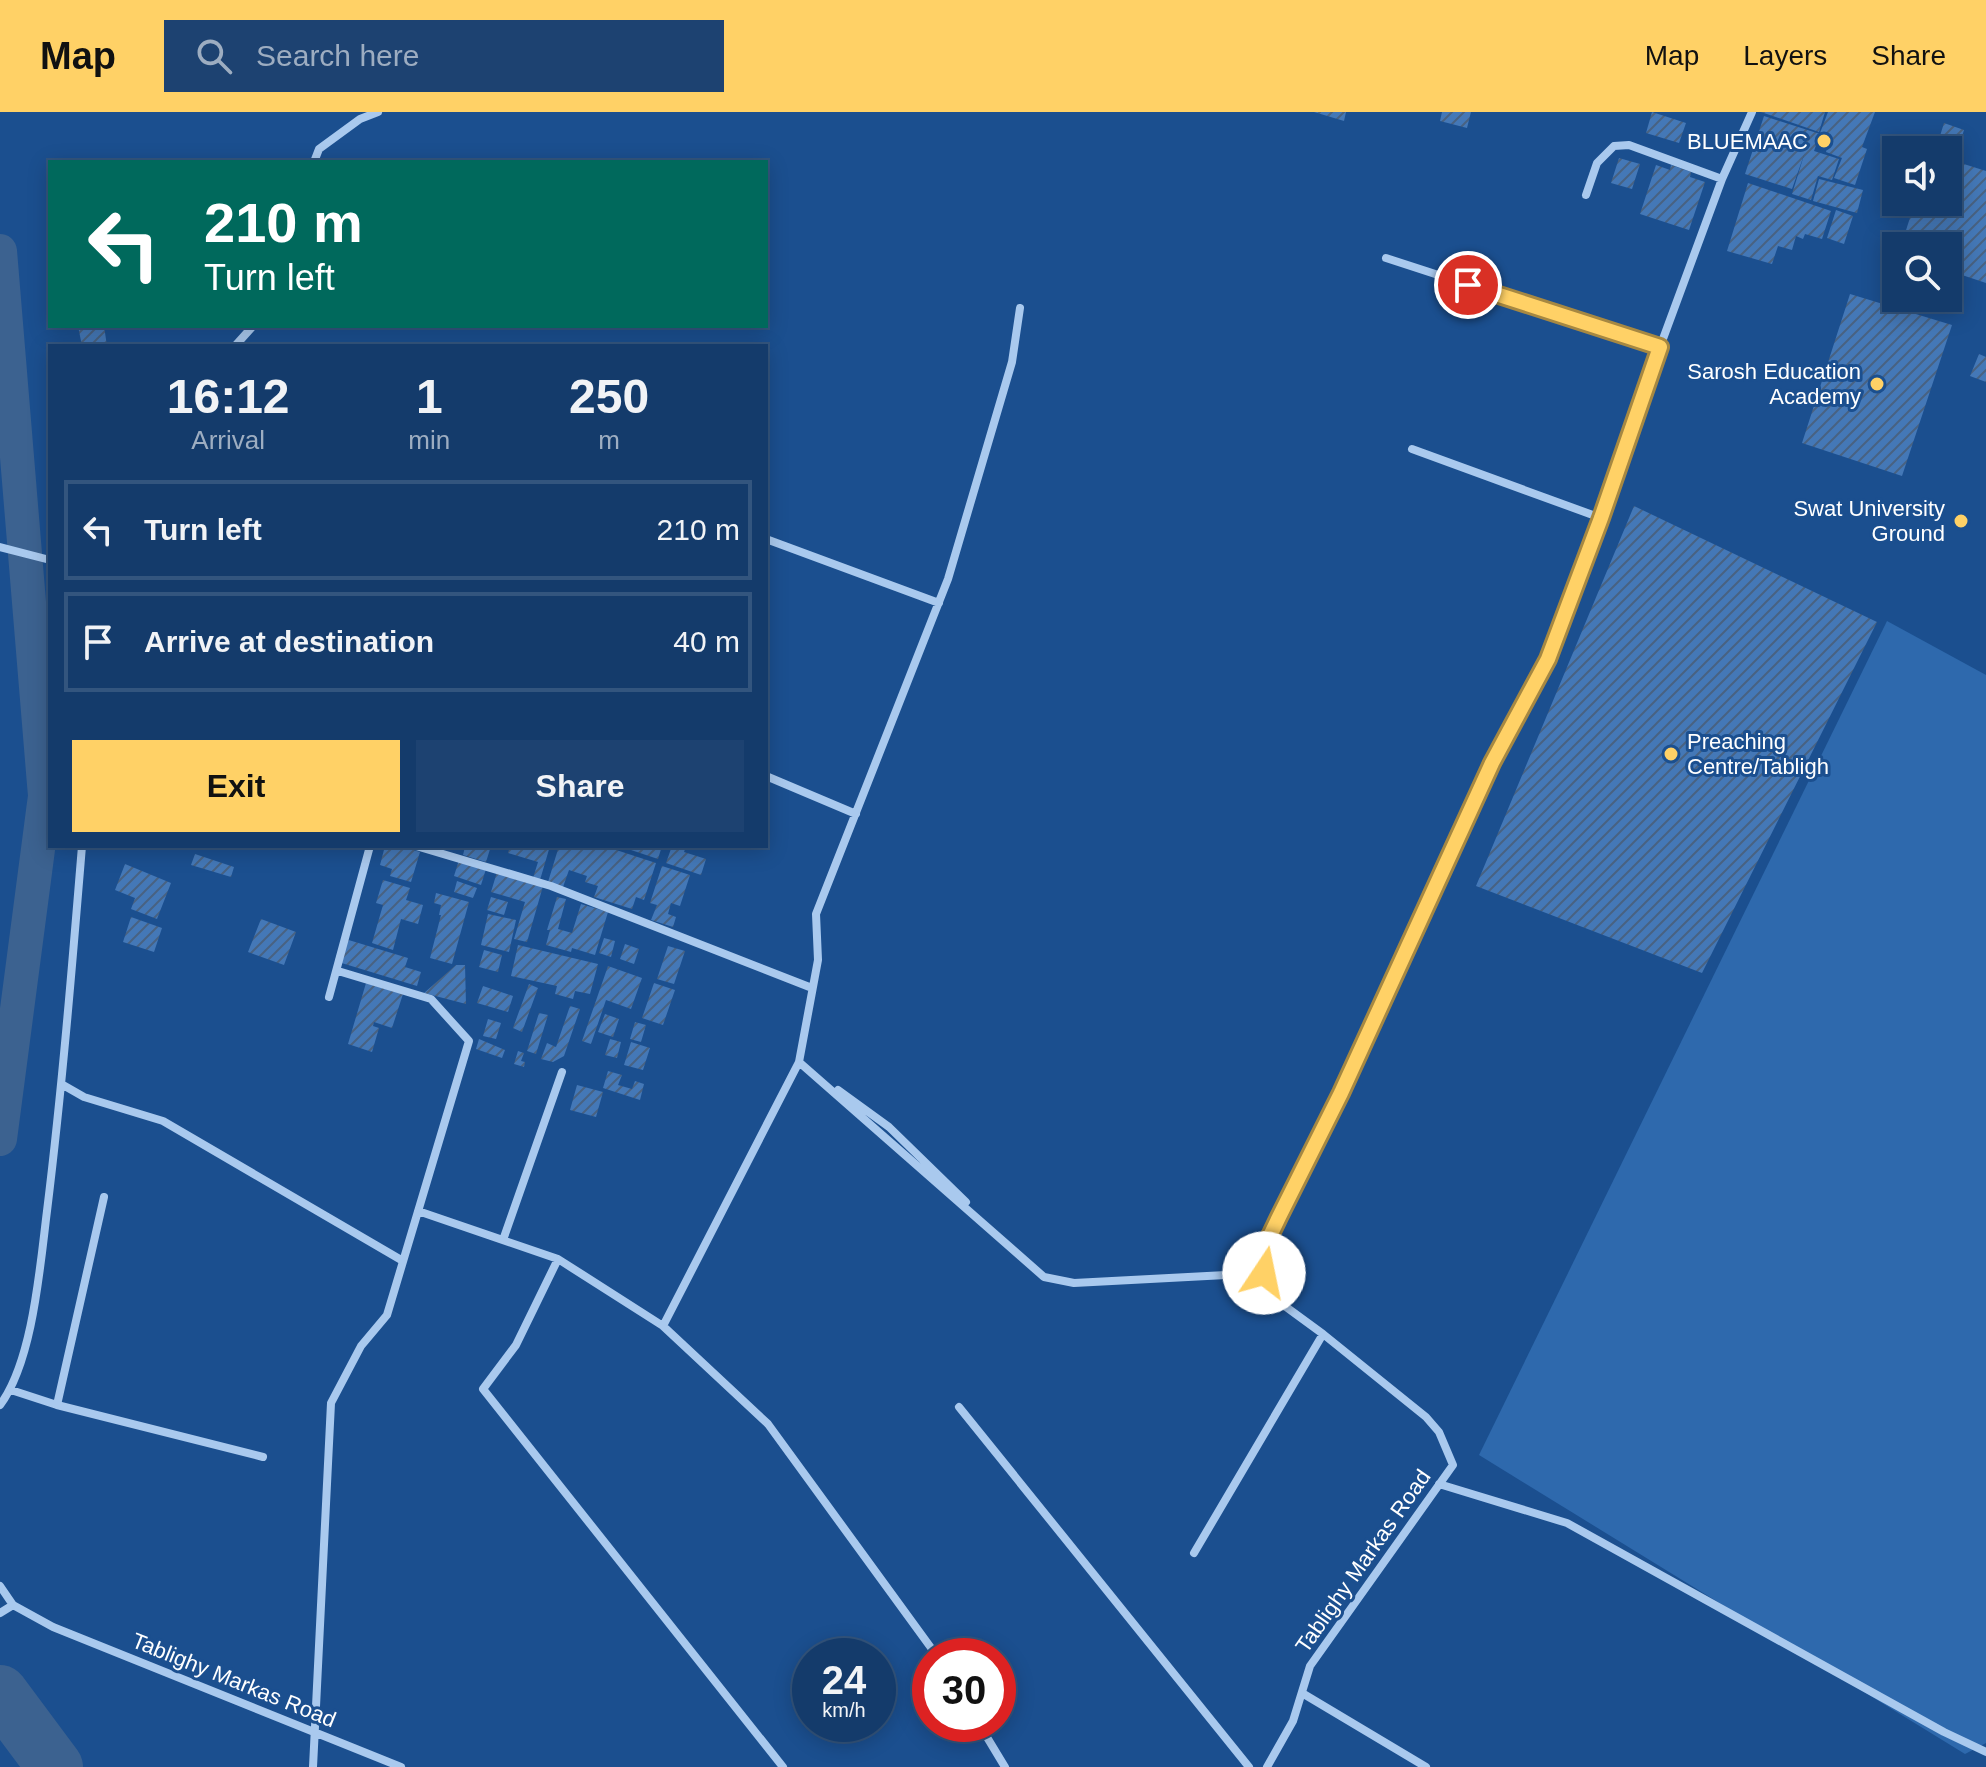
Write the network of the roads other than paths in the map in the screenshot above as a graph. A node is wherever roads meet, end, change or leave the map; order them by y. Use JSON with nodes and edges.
{"nodes":[{"id":1,"x":378,"y":112,"type":"edge"},
{"id":2,"x":1752,"y":112,"type":"edge"},
{"id":3,"x":315,"y":160,"type":"edge"},
{"id":4,"x":1722,"y":179,"type":"junction"},
{"id":5,"x":1586,"y":195,"type":"dead end"},
{"id":6,"x":1386,"y":258,"type":"dead end"},
{"id":7,"x":1020,"y":308,"type":"dead end"},
{"id":8,"x":251,"y":328,"type":"edge"},
{"id":9,"x":237,"y":344,"type":"edge"},
{"id":10,"x":1660,"y":347,"type":"junction"},
{"id":11,"x":1412,"y":449,"type":"dead end"},
{"id":12,"x":1601,"y":518,"type":"junction"},
{"id":13,"x":768,"y":540,"type":"edge"},
{"id":14,"x":0,"y":547,"type":"edge"},
{"id":15,"x":48,"y":559,"type":"edge"},
{"id":16,"x":939,"y":603,"type":"junction"},
{"id":17,"x":768,"y":777,"type":"edge"},
{"id":18,"x":856,"y":814,"type":"junction"},
{"id":19,"x":82,"y":848,"type":"edge"},
{"id":20,"x":369,"y":848,"type":"edge"},
{"id":21,"x":423,"y":848,"type":"edge"},
{"id":22,"x":338,"y":971,"type":"junction"},
{"id":23,"x":812,"y":988,"type":"junction"},
{"id":24,"x":329,"y":997,"type":"dead end"},
{"id":25,"x":799,"y":1062,"type":"junction"},
{"id":26,"x":562,"y":1072,"type":"dead end"},
{"id":27,"x":63,"y":1085,"type":"junction"},
{"id":28,"x":104,"y":1197,"type":"dead end"},
{"id":29,"x":418,"y":1211,"type":"junction"},
{"id":30,"x":503,"y":1240,"type":"junction"},
{"id":31,"x":558,"y":1259,"type":"junction"},
{"id":32,"x":403,"y":1261,"type":"junction"},
{"id":33,"x":1264,"y":1273,"type":"junction"},
{"id":34,"x":663,"y":1326,"type":"junction"},
{"id":35,"x":1323,"y":1334,"type":"junction"},
{"id":36,"x":11,"y":1390,"type":"junction"},
{"id":37,"x":0,"y":1405,"type":"edge"},
{"id":38,"x":57,"y":1405,"type":"junction"},
{"id":39,"x":959,"y":1407,"type":"dead end"},
{"id":40,"x":263,"y":1457,"type":"dead end"},
{"id":41,"x":1439,"y":1484,"type":"junction"},
{"id":42,"x":1194,"y":1553,"type":"dead end"},
{"id":43,"x":0,"y":1586,"type":"edge"},
{"id":44,"x":13,"y":1605,"type":"junction"},
{"id":45,"x":0,"y":1613,"type":"edge"},
{"id":46,"x":924,"y":1638,"type":"edge"},
{"id":47,"x":1302,"y":1693,"type":"junction"},
{"id":48,"x":315,"y":1733,"type":"junction"},
{"id":49,"x":990,"y":1742,"type":"edge"},
{"id":50,"x":1986,"y":1752,"type":"edge"},
{"id":51,"x":313,"y":1767,"type":"edge"},
{"id":52,"x":401,"y":1767,"type":"edge"},
{"id":53,"x":783,"y":1767,"type":"edge"},
{"id":54,"x":1005,"y":1767,"type":"edge"},
{"id":55,"x":1249,"y":1767,"type":"edge"},
{"id":56,"x":1267,"y":1767,"type":"edge"},
{"id":57,"x":1426,"y":1767,"type":"edge"}],
"edges":[{"from":1,"to":3,"type":"street"},
{"from":2,"to":4,"type":"street"},
{"from":4,"to":5,"type":"street"},
{"from":4,"to":10,"type":"street"},
{"from":6,"to":10,"type":"street"},
{"from":7,"to":16,"type":"street"},
{"from":8,"to":9,"type":"street"},
{"from":10,"to":12,"type":"street"},
{"from":11,"to":12,"type":"street"},
{"from":12,"to":33,"type":"street"},
{"from":13,"to":16,"type":"street"},
{"from":14,"to":15,"type":"street"},
{"from":16,"to":18,"type":"street"},
{"from":17,"to":18,"type":"street"},
{"from":18,"to":23,"type":"street"},
{"from":19,"to":27,"type":"street"},
{"from":20,"to":22,"type":"street"},
{"from":21,"to":23,"type":"street"},
{"from":22,"to":24,"type":"street"},
{"from":22,"to":29,"type":"street"},
{"from":23,"to":25,"type":"street"},
{"from":25,"to":33,"type":"street"},
{"from":25,"to":34,"type":"street"},
{"from":26,"to":30,"type":"street"},
{"from":27,"to":32,"type":"street"},
{"from":27,"to":36,"type":"street"},
{"from":28,"to":38,"type":"street"},
{"from":29,"to":30,"type":"street"},
{"from":29,"to":32,"type":"street"},
{"from":30,"to":31,"type":"street"},
{"from":31,"to":34,"type":"street"},
{"from":31,"to":53,"type":"street"},
{"from":32,"to":48,"type":"street"},
{"from":33,"to":35,"type":"street","name":"Tablighy Markas Road"},
{"from":34,"to":46,"type":"street"},
{"from":35,"to":41,"type":"street","name":"Tablighy Markas Road"},
{"from":35,"to":42,"type":"street"},
{"from":36,"to":37,"type":"street"},
{"from":36,"to":38,"type":"street"},
{"from":38,"to":40,"type":"street"},
{"from":39,"to":55,"type":"street"},
{"from":41,"to":47,"type":"street","name":"Tablighy Markas Road"},
{"from":41,"to":50,"type":"street"},
{"from":43,"to":44,"type":"street"},
{"from":44,"to":45,"type":"street"},
{"from":44,"to":48,"type":"street","name":"Tablighy Markas Road"},
{"from":47,"to":56,"type":"street","name":"Tablighy Markas Road"},
{"from":47,"to":57,"type":"street"},
{"from":48,"to":51,"type":"street"},
{"from":48,"to":52,"type":"street","name":"Tablighy Markas Road"},
{"from":49,"to":54,"type":"street"}]}
